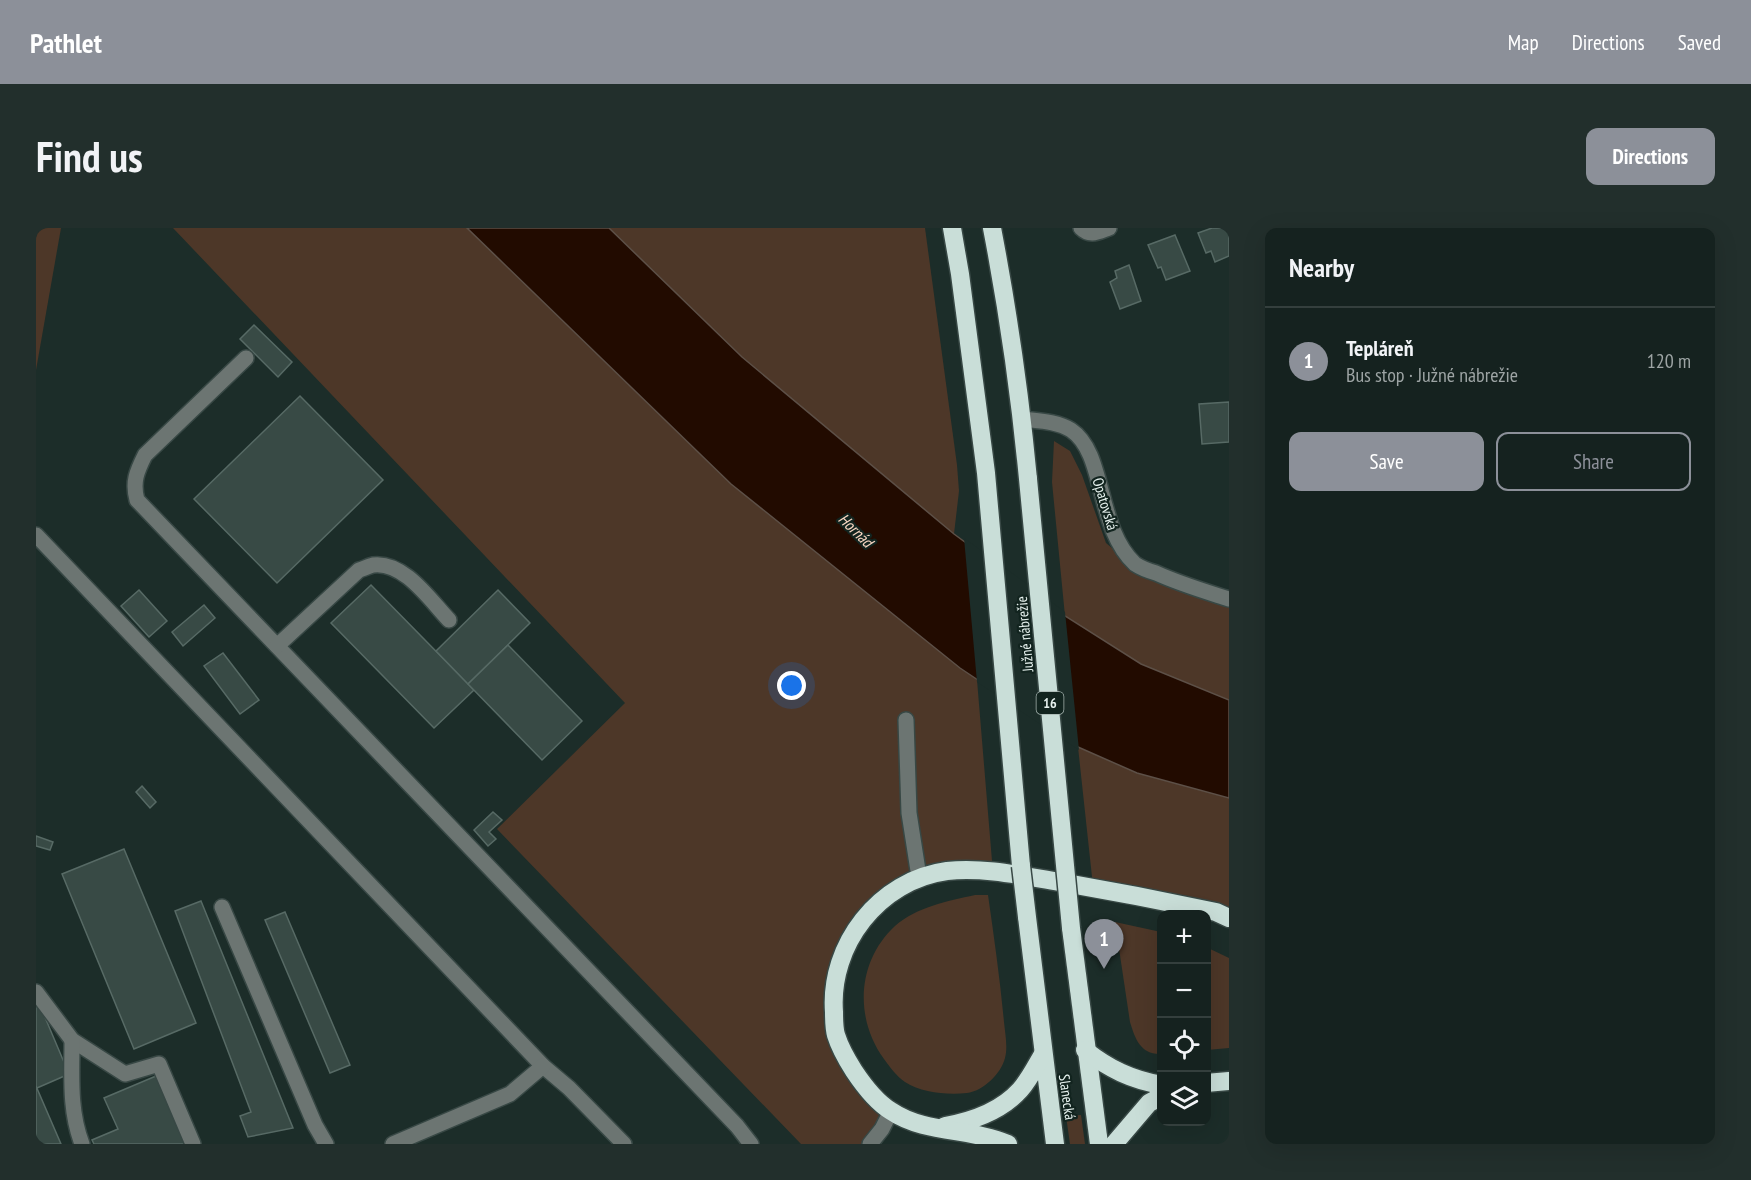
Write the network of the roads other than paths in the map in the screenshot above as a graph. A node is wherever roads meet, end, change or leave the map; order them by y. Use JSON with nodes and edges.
{"nodes":[{"id":1,"x":952,"y":228,"type":"edge"},
{"id":2,"x":992,"y":228,"type":"edge"},
{"id":3,"x":1080,"y":228,"type":"edge"},
{"id":4,"x":1108,"y":228,"type":"edge"},
{"id":5,"x":246,"y":358,"type":"dead end"},
{"id":6,"x":1022,"y":419,"type":"junction"},
{"id":7,"x":36,"y":535,"type":"edge"},
{"id":8,"x":1229,"y":599,"type":"edge"},
{"id":9,"x":449,"y":620,"type":"dead end"},
{"id":10,"x":277,"y":646,"type":"junction"},
{"id":11,"x":906,"y":720,"type":"dead end"},
{"id":12,"x":920,"y":877,"type":"junction"},
{"id":13,"x":222,"y":907,"type":"dead end"},
{"id":14,"x":1229,"y":918,"type":"edge"},
{"id":15,"x":36,"y":992,"type":"edge"},
{"id":16,"x":72,"y":1040,"type":"junction"},
{"id":17,"x":1085,"y":1050,"type":"junction"},
{"id":18,"x":1043,"y":1054,"type":"junction"},
{"id":19,"x":543,"y":1066,"type":"junction"},
{"id":20,"x":1229,"y":1081,"type":"edge"},
{"id":21,"x":1211,"y":1083,"type":"edge"},
{"id":22,"x":1157,"y":1084,"type":"edge"},
{"id":23,"x":1157,"y":1098,"type":"edge"},
{"id":24,"x":891,"y":1111,"type":"junction"},
{"id":25,"x":937,"y":1127,"type":"junction"},
{"id":26,"x":82,"y":1144,"type":"edge"},
{"id":27,"x":193,"y":1144,"type":"edge"},
{"id":28,"x":326,"y":1144,"type":"edge"},
{"id":29,"x":393,"y":1144,"type":"edge"},
{"id":30,"x":624,"y":1144,"type":"edge"},
{"id":31,"x":751,"y":1144,"type":"edge"},
{"id":32,"x":870,"y":1144,"type":"edge"},
{"id":33,"x":1008,"y":1144,"type":"edge"},
{"id":34,"x":1055,"y":1144,"type":"edge"},
{"id":35,"x":1099,"y":1144,"type":"edge"},
{"id":36,"x":1114,"y":1144,"type":"edge"}],
"edges":[{"from":1,"to":18,"type":"highway","name":"Južné nábrežie","bridge":true},
{"from":2,"to":6,"type":"highway","name":"Južné nábrežie","number":"16"},
{"from":3,"to":4,"type":"street"},
{"from":5,"to":10,"type":"street"},
{"from":6,"to":8,"type":"street","name":"Opatovská"},
{"from":6,"to":17,"type":"highway","name":"Južné nábrežie","number":"16","bridge":true},
{"from":7,"to":19,"type":"street"},
{"from":9,"to":10,"type":"street"},
{"from":10,"to":31,"type":"street"},
{"from":11,"to":12,"type":"street"},
{"from":12,"to":14,"type":"highway"},
{"from":12,"to":24,"type":"highway"},
{"from":13,"to":28,"type":"street"},
{"from":15,"to":16,"type":"street"},
{"from":16,"to":26,"type":"street"},
{"from":16,"to":27,"type":"street"},
{"from":17,"to":22,"type":"highway"},
{"from":17,"to":35,"type":"highway","name":"Južné nábrežie","number":"16"},
{"from":18,"to":25,"type":"highway"},
{"from":18,"to":34,"type":"highway","name":"Slanecká"},
{"from":19,"to":29,"type":"street"},
{"from":19,"to":30,"type":"street"},
{"from":20,"to":21,"type":"highway"},
{"from":23,"to":36,"type":"highway"},
{"from":24,"to":25,"type":"highway"},
{"from":24,"to":32,"type":"street"},
{"from":25,"to":33,"type":"highway"}]}
